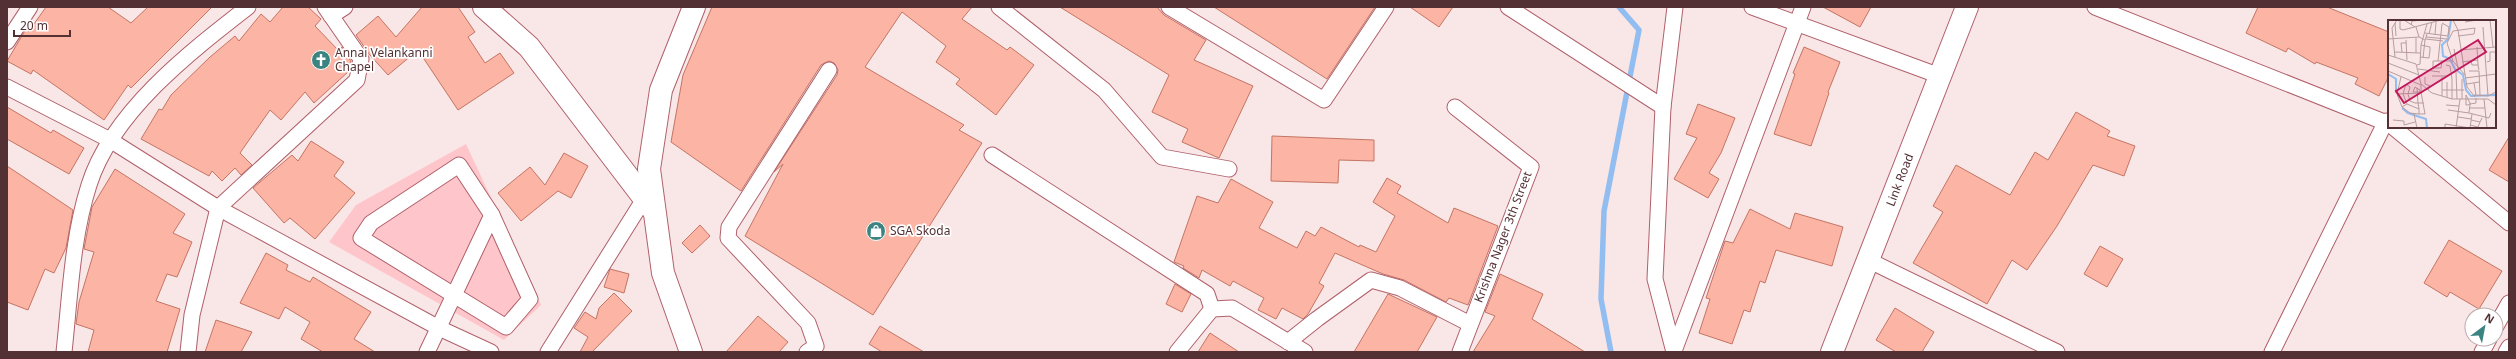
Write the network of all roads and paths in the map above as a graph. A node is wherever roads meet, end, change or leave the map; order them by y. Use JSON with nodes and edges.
{"nodes":[{"id":1,"x":30,"y":7,"type":"edge"},
{"id":2,"x":248,"y":7,"type":"edge"},
{"id":3,"x":345,"y":7,"type":"edge"},
{"id":4,"x":484,"y":7,"type":"edge"},
{"id":5,"x":694,"y":7,"type":"edge"},
{"id":6,"x":999,"y":7,"type":"edge"},
{"id":7,"x":1169,"y":7,"type":"edge"},
{"id":8,"x":1386,"y":7,"type":"edge"},
{"id":9,"x":1508,"y":7,"type":"edge"},
{"id":10,"x":1675,"y":7,"type":"edge"},
{"id":11,"x":1752,"y":7,"type":"edge"},
{"id":12,"x":1803,"y":7,"type":"edge"},
{"id":13,"x":1967,"y":7,"type":"edge"},
{"id":14,"x":2095,"y":7,"type":"edge"},
{"id":15,"x":328,"y":12,"type":"edge"},
{"id":16,"x":1797,"y":23,"type":"junction"},
{"id":17,"x":7,"y":42,"type":"edge"},
{"id":18,"x":828,"y":70,"type":"dead end"},
{"id":19,"x":1940,"y":76,"type":"junction"},
{"id":20,"x":7,"y":87,"type":"edge"},
{"id":21,"x":1455,"y":107,"type":"dead end"},
{"id":22,"x":1663,"y":107,"type":"junction"},
{"id":23,"x":2388,"y":124,"type":"edge"},
{"id":24,"x":2388,"y":126,"type":"edge"},
{"id":25,"x":2394,"y":128,"type":"edge"},
{"id":26,"x":110,"y":140,"type":"junction"},
{"id":27,"x":992,"y":155,"type":"dead end"},
{"id":28,"x":1229,"y":169,"type":"dead end"},
{"id":29,"x":649,"y":206,"type":"junction"},
{"id":30,"x":218,"y":208,"type":"junction"},
{"id":31,"x":492,"y":215,"type":"junction"},
{"id":32,"x":2509,"y":223,"type":"edge"},
{"id":33,"x":1868,"y":260,"type":"junction"},
{"id":34,"x":454,"y":294,"type":"junction"},
{"id":35,"x":2509,"y":303,"type":"edge"},
{"id":36,"x":1212,"y":309,"type":"junction"},
{"id":37,"x":2504,"y":312,"type":"edge"},
{"id":38,"x":1470,"y":324,"type":"junction"},
{"id":39,"x":439,"y":328,"type":"junction"},
{"id":40,"x":1288,"y":342,"type":"junction"},
{"id":41,"x":2509,"y":347,"type":"edge"},
{"id":42,"x":1179,"y":349,"type":"edge"},
{"id":43,"x":64,"y":352,"type":"edge"},
{"id":44,"x":188,"y":352,"type":"edge"},
{"id":45,"x":427,"y":352,"type":"edge"},
{"id":46,"x":491,"y":352,"type":"edge"},
{"id":47,"x":548,"y":352,"type":"edge"},
{"id":48,"x":691,"y":352,"type":"edge"},
{"id":49,"x":807,"y":352,"type":"edge"},
{"id":50,"x":1305,"y":352,"type":"edge"},
{"id":51,"x":1460,"y":352,"type":"edge"},
{"id":52,"x":1674,"y":352,"type":"edge"},
{"id":53,"x":1832,"y":352,"type":"edge"},
{"id":54,"x":2057,"y":352,"type":"edge"},
{"id":55,"x":2272,"y":352,"type":"edge"},
{"id":56,"x":2506,"y":352,"type":"edge"}],
"edges":[{"from":1,"to":17,"type":"street"},
{"from":2,"to":26,"type":"street"},
{"from":3,"to":15,"type":"street"},
{"from":4,"to":29,"type":"street"},
{"from":5,"to":29,"type":"street"},
{"from":6,"to":28,"type":"street"},
{"from":7,"to":8,"type":"street"},
{"from":9,"to":22,"type":"street"},
{"from":10,"to":22,"type":"street"},
{"from":11,"to":16,"type":"street"},
{"from":12,"to":16,"type":"street"},
{"from":13,"to":19,"type":"street","name":"Link Road"},
{"from":14,"to":23,"type":"street"},
{"from":15,"to":30,"type":"street"},
{"from":16,"to":19,"type":"street"},
{"from":16,"to":52,"type":"street"},
{"from":18,"to":49,"type":"street"},
{"from":19,"to":33,"type":"street","name":"Link Road"},
{"from":20,"to":26,"type":"street"},
{"from":21,"to":38,"type":"street","name":"Krishna Nager 3th Street"},
{"from":22,"to":52,"type":"street"},
{"from":24,"to":55,"type":"street"},
{"from":25,"to":32,"type":"street"},
{"from":26,"to":30,"type":"street"},
{"from":26,"to":43,"type":"street"},
{"from":27,"to":36,"type":"street"},
{"from":29,"to":47,"type":"street"},
{"from":29,"to":48,"type":"street"},
{"from":30,"to":39,"type":"street"},
{"from":30,"to":44,"type":"street"},
{"from":31,"to":34,"type":"street"},
{"from":31,"to":34,"type":"street"},
{"from":31,"to":34,"type":"street"},
{"from":33,"to":53,"type":"street","name":"Link Road"},
{"from":33,"to":54,"type":"street"},
{"from":34,"to":39,"type":"street"},
{"from":35,"to":37,"type":"street"},
{"from":36,"to":40,"type":"street"},
{"from":36,"to":42,"type":"street"},
{"from":38,"to":40,"type":"street"},
{"from":38,"to":51,"type":"street","name":"Krishna Nager 3th Street"},
{"from":39,"to":45,"type":"street"},
{"from":39,"to":46,"type":"street"},
{"from":40,"to":50,"type":"street"},
{"from":41,"to":56,"type":"street"}]}
